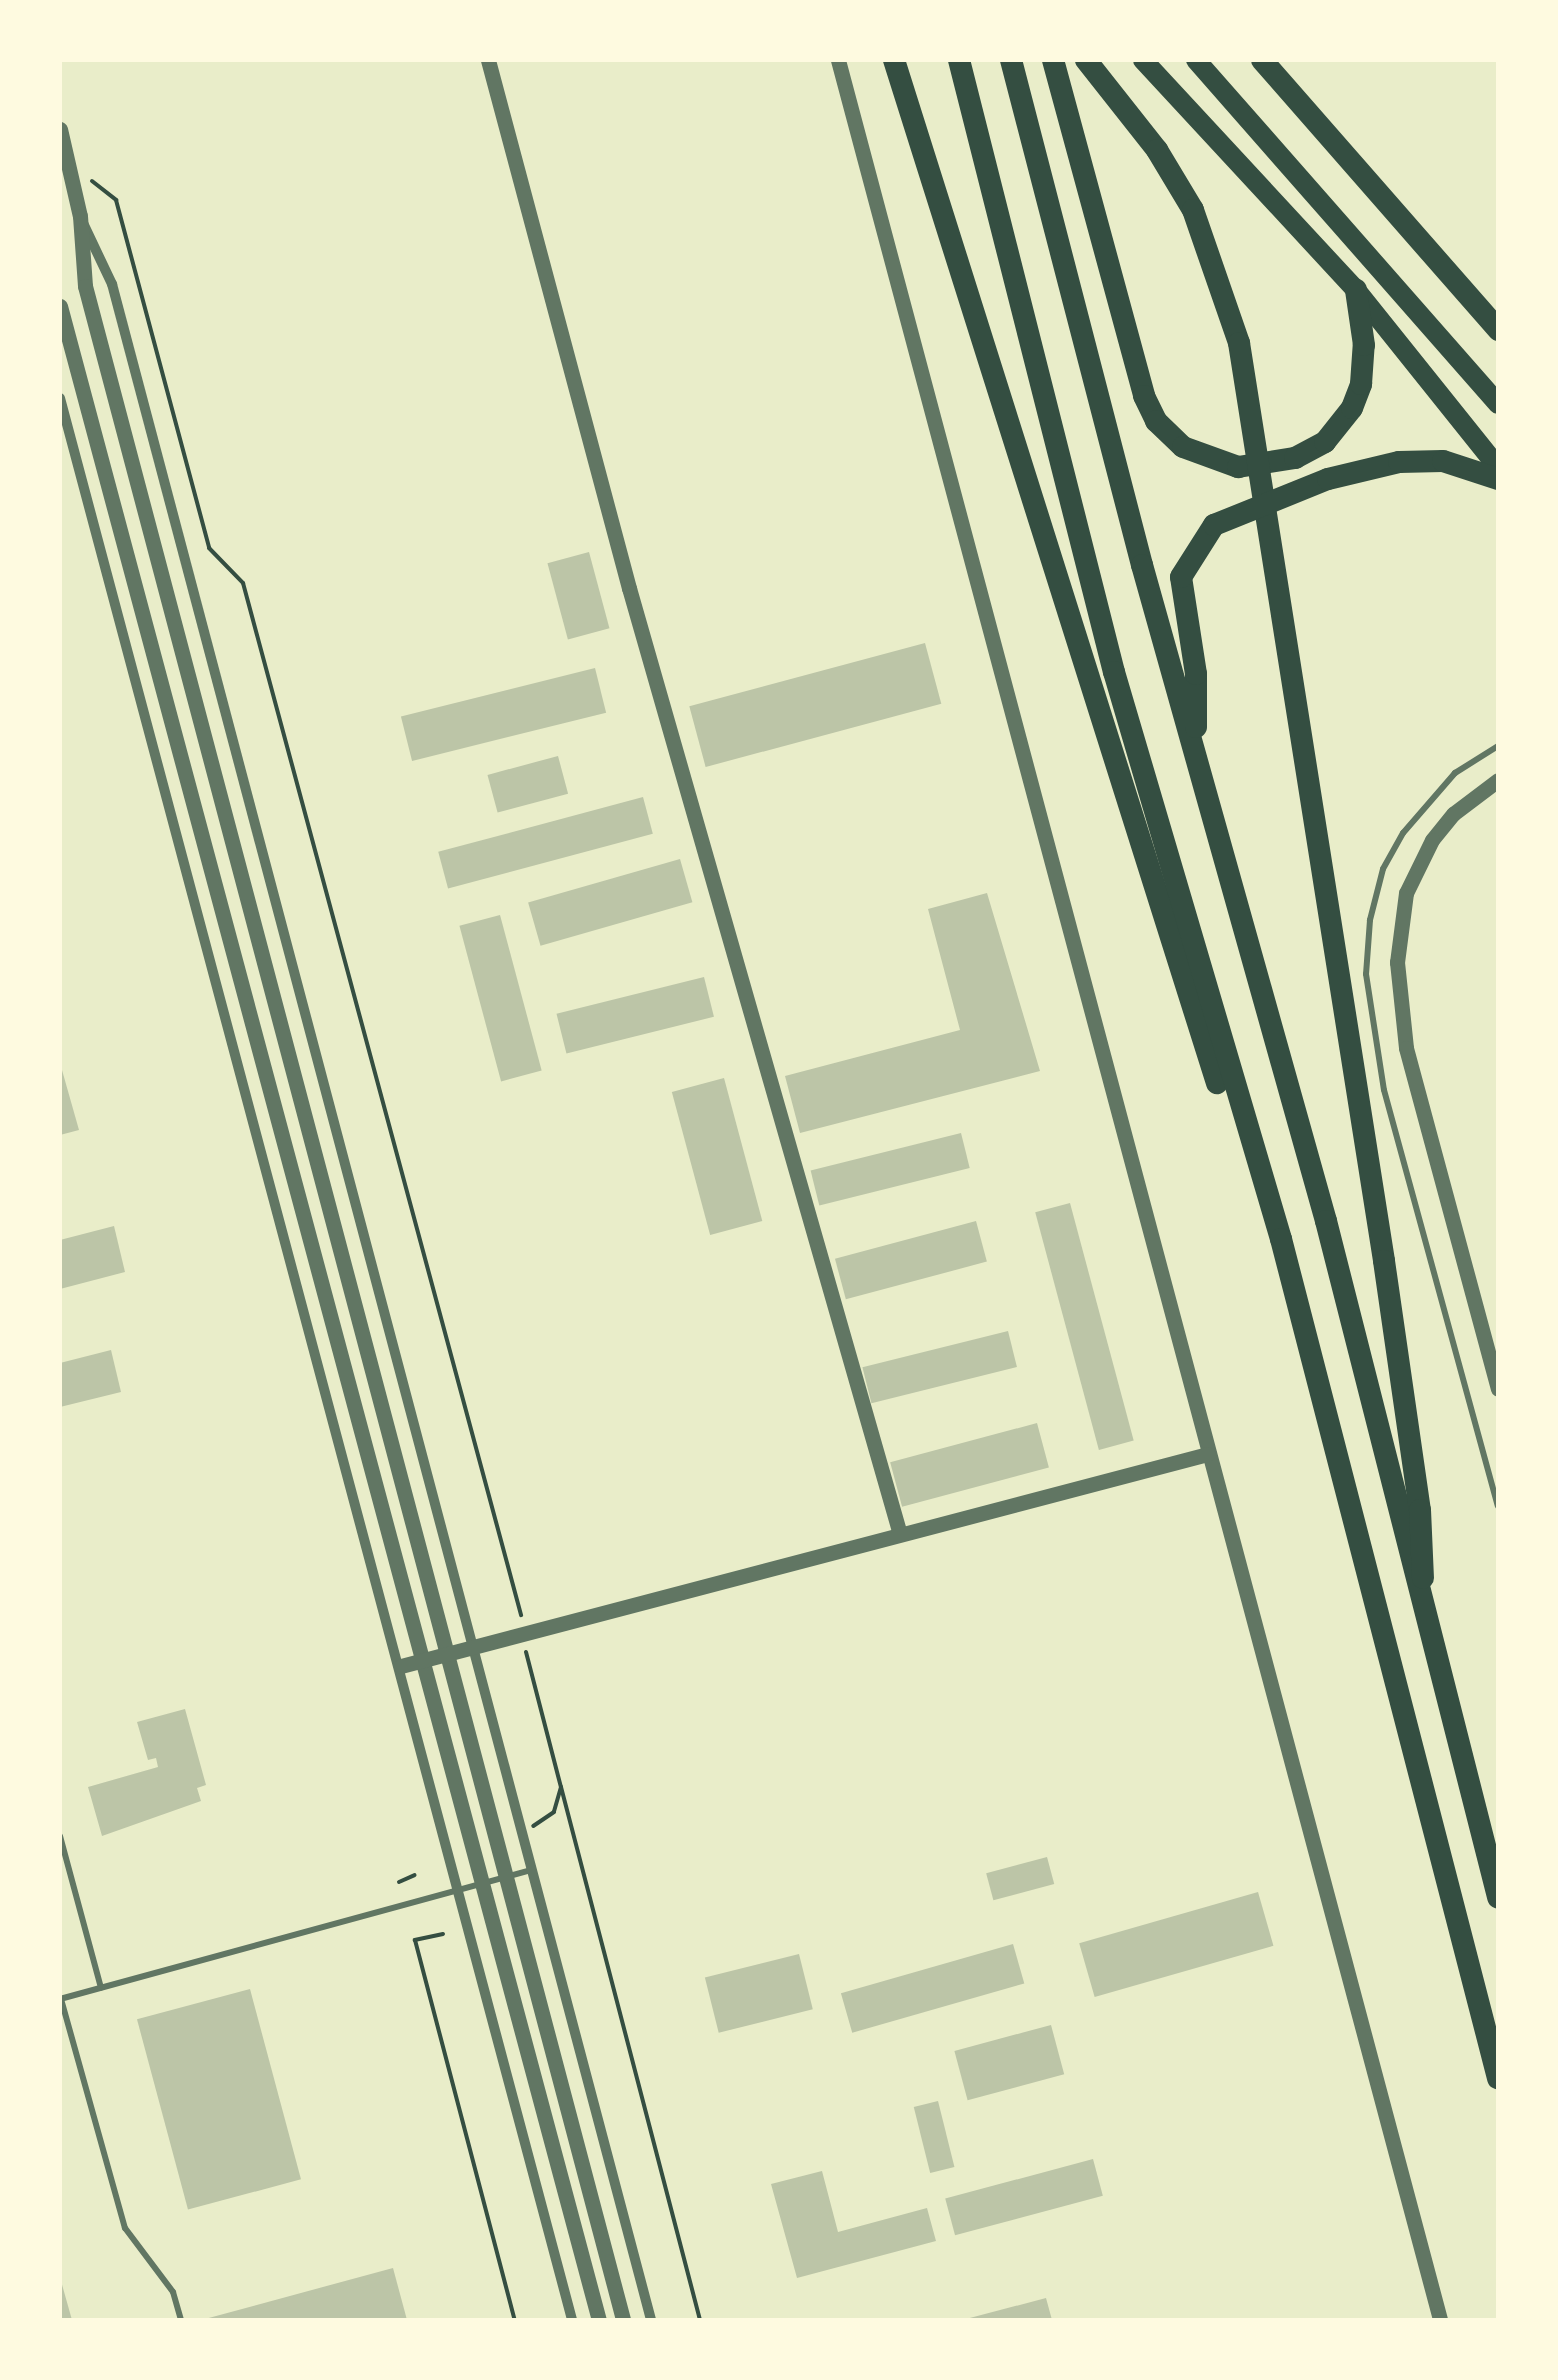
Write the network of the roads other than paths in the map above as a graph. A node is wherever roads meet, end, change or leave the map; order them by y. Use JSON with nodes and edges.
{"nodes":[{"id":1,"x":488,"y":60,"type":"edge"},
{"id":2,"x":838,"y":60,"type":"edge"},
{"id":3,"x":894,"y":60,"type":"edge"},
{"id":4,"x":959,"y":60,"type":"edge"},
{"id":5,"x":1012,"y":60,"type":"edge"},
{"id":6,"x":1053,"y":60,"type":"edge"},
{"id":7,"x":1086,"y":60,"type":"edge"},
{"id":8,"x":1143,"y":60,"type":"edge"},
{"id":9,"x":1196,"y":60,"type":"edge"},
{"id":10,"x":1262,"y":60,"type":"edge"},
{"id":11,"x":60,"y":129,"type":"edge"},
{"id":12,"x":80,"y":216,"type":"junction"},
{"id":13,"x":1356,"y":290,"type":"junction"},
{"id":14,"x":60,"y":306,"type":"edge"},
{"id":15,"x":1498,"y":330,"type":"edge"},
{"id":16,"x":60,"y":398,"type":"edge"},
{"id":17,"x":1498,"y":404,"type":"edge"},
{"id":18,"x":1498,"y":467,"type":"edge"},
{"id":19,"x":1498,"y":479,"type":"edge"},
{"id":20,"x":1498,"y":746,"type":"edge"},
{"id":21,"x":1200,"y":770,"type":"junction"},
{"id":22,"x":1498,"y":780,"type":"edge"},
{"id":23,"x":1281,"y":1238,"type":"junction"},
{"id":24,"x":1498,"y":1389,"type":"edge"},
{"id":25,"x":1208,"y":1454,"type":"junction"},
{"id":26,"x":1498,"y":1506,"type":"edge"},
{"id":27,"x":899,"y":1532,"type":"junction"},
{"id":28,"x":472,"y":1645,"type":"junction"},
{"id":29,"x":444,"y":1654,"type":"junction"},
{"id":30,"x":420,"y":1660,"type":"junction"},
{"id":31,"x":401,"y":1666,"type":"junction"},
{"id":32,"x":1440,"y":1685,"type":"junction"},
{"id":33,"x":60,"y":1836,"type":"edge"},
{"id":34,"x":532,"y":1870,"type":"junction"},
{"id":35,"x":506,"y":1877,"type":"junction"},
{"id":36,"x":483,"y":1884,"type":"junction"},
{"id":37,"x":460,"y":1891,"type":"junction"},
{"id":38,"x":1498,"y":1897,"type":"edge"},
{"id":39,"x":101,"y":1988,"type":"junction"},
{"id":40,"x":60,"y":1999,"type":"edge"},
{"id":41,"x":1498,"y":2078,"type":"edge"},
{"id":42,"x":181,"y":2320,"type":"edge"},
{"id":43,"x":572,"y":2320,"type":"edge"},
{"id":44,"x":599,"y":2320,"type":"edge"},
{"id":45,"x":622,"y":2320,"type":"edge"},
{"id":46,"x":651,"y":2320,"type":"edge"},
{"id":47,"x":1440,"y":2320,"type":"edge"}],
"edges":[{"from":1,"to":27,"type":"street"},
{"from":2,"to":25,"type":"street"},
{"from":3,"to":23,"type":"highway"},
{"from":4,"to":23,"type":"highway"},
{"from":5,"to":21,"type":"highway"},
{"from":6,"to":13,"type":"highway"},
{"from":7,"to":32,"type":"highway"},
{"from":8,"to":13,"type":"main road"},
{"from":9,"to":17,"type":"main road"},
{"from":10,"to":15,"type":"highway"},
{"from":11,"to":12,"type":"street"},
{"from":12,"to":28,"type":"street"},
{"from":12,"to":29,"type":"street"},
{"from":13,"to":18,"type":"main road"},
{"from":14,"to":30,"type":"street"},
{"from":16,"to":31,"type":"street"},
{"from":19,"to":21,"type":"highway"},
{"from":20,"to":26,"type":"lane"},
{"from":21,"to":32,"type":"highway"},
{"from":22,"to":24,"type":"street"},
{"from":23,"to":41,"type":"highway"},
{"from":25,"to":27,"type":"street"},
{"from":25,"to":47,"type":"street"},
{"from":27,"to":28,"type":"street"},
{"from":28,"to":29,"type":"street"},
{"from":28,"to":34,"type":"street"},
{"from":29,"to":30,"type":"street"},
{"from":29,"to":35,"type":"street"},
{"from":30,"to":31,"type":"street"},
{"from":30,"to":36,"type":"street"},
{"from":31,"to":37,"type":"street"},
{"from":32,"to":38,"type":"highway"},
{"from":33,"to":39,"type":"lane"},
{"from":34,"to":35,"type":"lane"},
{"from":34,"to":46,"type":"street"},
{"from":35,"to":36,"type":"lane"},
{"from":35,"to":45,"type":"street"},
{"from":36,"to":37,"type":"lane"},
{"from":36,"to":44,"type":"street"},
{"from":37,"to":39,"type":"lane"},
{"from":37,"to":43,"type":"street"},
{"from":39,"to":40,"type":"lane"},
{"from":40,"to":42,"type":"lane"}]}
